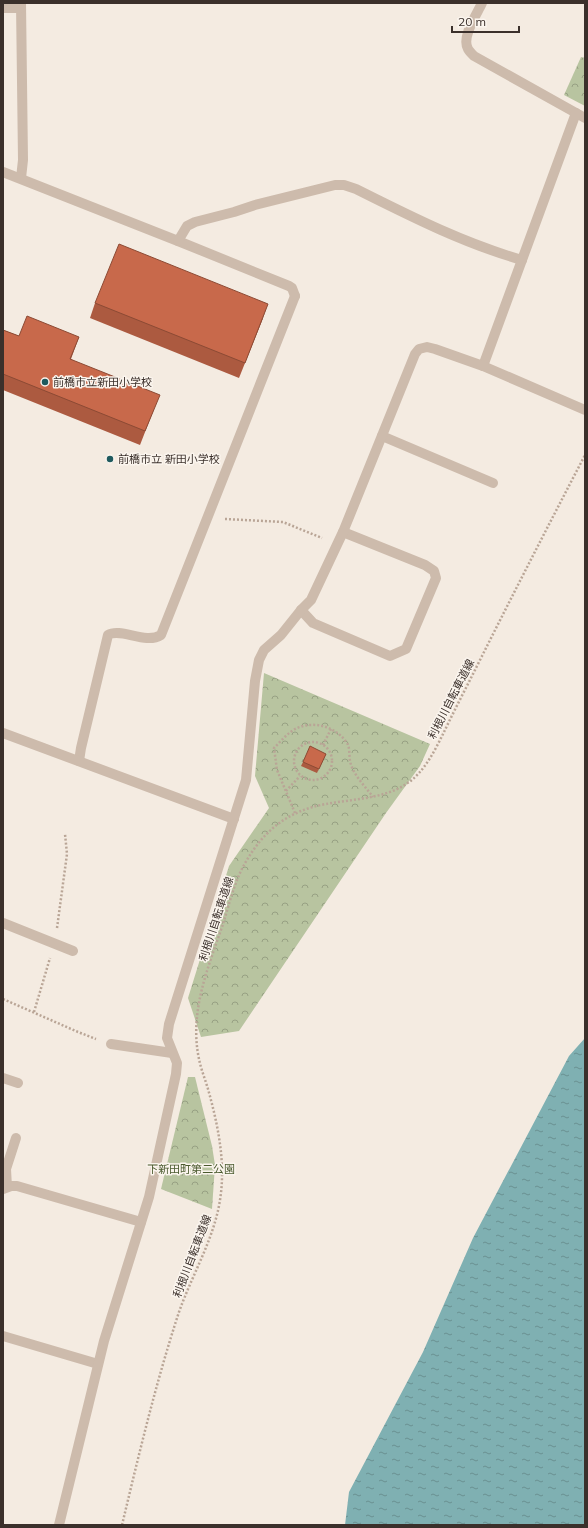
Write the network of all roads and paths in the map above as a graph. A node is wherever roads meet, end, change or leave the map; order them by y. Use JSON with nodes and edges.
{"nodes":[{"id":1,"x":482,"y":3,"type":"edge"},
{"id":2,"x":21,"y":6,"type":"edge"},
{"id":3,"x":3,"y":8,"type":"edge"},
{"id":4,"x":581,"y":116,"type":"edge"},
{"id":5,"x":3,"y":172,"type":"edge"},
{"id":6,"x":21,"y":178,"type":"junction"},
{"id":7,"x":178,"y":241,"type":"junction"},
{"id":8,"x":522,"y":260,"type":"junction"},
{"id":9,"x":483,"y":366,"type":"junction"},
{"id":10,"x":585,"y":410,"type":"edge"},
{"id":11,"x":382,"y":436,"type":"junction"},
{"id":12,"x":585,"y":455,"type":"edge"},
{"id":13,"x":493,"y":483,"type":"dead end"},
{"id":14,"x":208,"y":518,"type":"junction"},
{"id":15,"x":343,"y":532,"type":"junction"},
{"id":16,"x":337,"y":544,"type":"junction"},
{"id":17,"x":300,"y":610,"type":"junction"},
{"id":18,"x":331,"y":729,"type":"junction"},
{"id":19,"x":3,"y":733,"type":"edge"},
{"id":20,"x":323,"y":745,"type":"junction"},
{"id":21,"x":79,"y":761,"type":"junction"},
{"id":22,"x":300,"y":776,"type":"junction"},
{"id":23,"x":286,"y":791,"type":"junction"},
{"id":24,"x":373,"y":797,"type":"junction"},
{"id":25,"x":295,"y":814,"type":"junction"},
{"id":26,"x":234,"y":819,"type":"junction"},
{"id":27,"x":65,"y":834,"type":"dead end"},
{"id":28,"x":3,"y":923,"type":"edge"},
{"id":29,"x":55,"y":944,"type":"junction"},
{"id":30,"x":73,"y":951,"type":"dead end"},
{"id":31,"x":3,"y":999,"type":"edge"},
{"id":32,"x":34,"y":1012,"type":"junction"},
{"id":33,"x":111,"y":1044,"type":"joint"},
{"id":34,"x":172,"y":1053,"type":"junction"},
{"id":35,"x":3,"y":1078,"type":"edge"},
{"id":36,"x":18,"y":1083,"type":"dead end"},
{"id":37,"x":16,"y":1138,"type":"dead end"},
{"id":38,"x":5,"y":1188,"type":"edge"},
{"id":39,"x":141,"y":1222,"type":"junction"},
{"id":40,"x":3,"y":1336,"type":"edge"},
{"id":41,"x":98,"y":1364,"type":"junction"},
{"id":42,"x":60,"y":1525,"type":"edge"},
{"id":43,"x":122,"y":1525,"type":"edge"}],
"edges":[{"from":1,"to":4,"type":"street"},
{"from":2,"to":3,"type":"street"},
{"from":2,"to":6,"type":"street"},
{"from":4,"to":8,"type":"street"},
{"from":5,"to":6,"type":"street"},
{"from":6,"to":7,"type":"street"},
{"from":7,"to":8,"type":"street"},
{"from":7,"to":14,"type":"street"},
{"from":8,"to":9,"type":"street"},
{"from":9,"to":10,"type":"street"},
{"from":9,"to":11,"type":"street"},
{"from":11,"to":13,"type":"street"},
{"from":11,"to":15,"type":"street"},
{"from":12,"to":24,"type":"path","name":"利根川自転車道線"},
{"from":14,"to":16,"type":"path"},
{"from":14,"to":21,"type":"street"},
{"from":15,"to":16,"type":"street"},
{"from":15,"to":17,"type":"street"},
{"from":16,"to":17,"type":"street"},
{"from":17,"to":26,"type":"street"},
{"from":18,"to":20,"type":"path"},
{"from":18,"to":23,"type":"path"},
{"from":18,"to":24,"type":"path"},
{"from":19,"to":21,"type":"street"},
{"from":20,"to":22,"type":"path"},
{"from":20,"to":22,"type":"path"},
{"from":21,"to":26,"type":"street"},
{"from":22,"to":23,"type":"path"},
{"from":23,"to":25,"type":"path"},
{"from":24,"to":25,"type":"path","name":"利根川自転車道線"},
{"from":25,"to":43,"type":"path","name":"利根川自転車道線"},
{"from":26,"to":34,"type":"street"},
{"from":27,"to":29,"type":"path"},
{"from":28,"to":29,"type":"street"},
{"from":29,"to":30,"type":"street"},
{"from":29,"to":32,"type":"path"},
{"from":31,"to":32,"type":"path"},
{"from":32,"to":33,"type":"path"},
{"from":33,"to":34,"type":"street"},
{"from":34,"to":39,"type":"street"},
{"from":35,"to":36,"type":"street"},
{"from":37,"to":38,"type":"street"},
{"from":38,"to":39,"type":"street"},
{"from":39,"to":41,"type":"street"},
{"from":40,"to":41,"type":"street"},
{"from":41,"to":42,"type":"street"}]}
